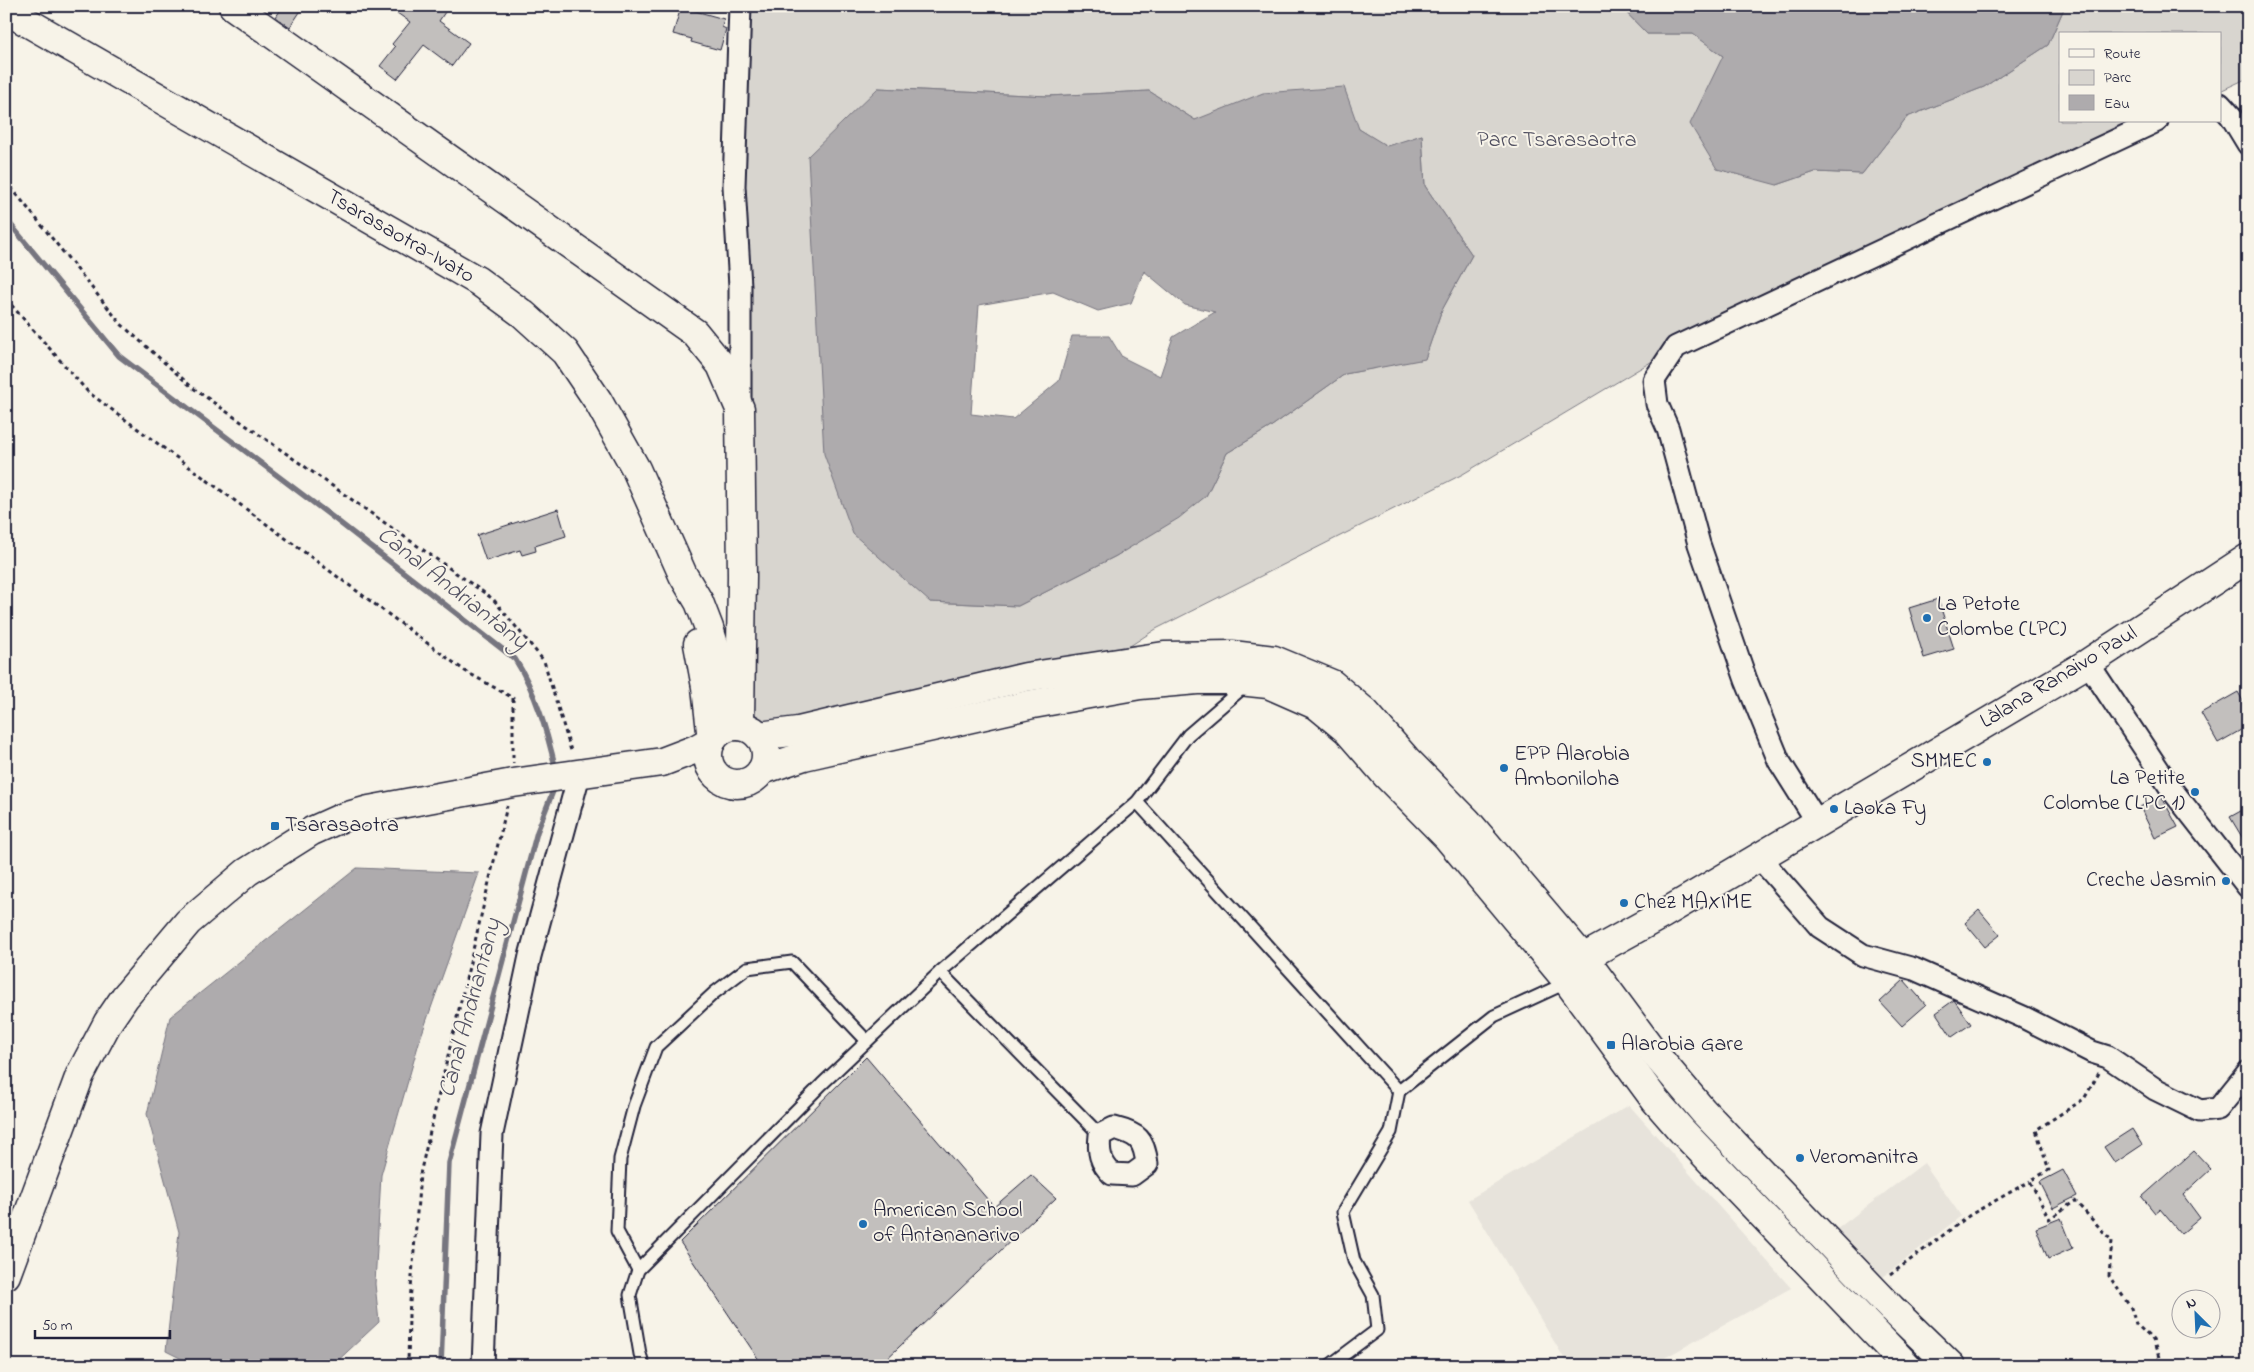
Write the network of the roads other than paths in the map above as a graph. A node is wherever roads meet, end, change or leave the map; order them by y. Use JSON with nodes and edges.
{"nodes":[{"id":1,"x":233,"y":6,"type":"edge"},
{"id":2,"x":740,"y":6,"type":"edge"},
{"id":3,"x":6,"y":10,"type":"edge"},
{"id":4,"x":2222,"y":106,"type":"edge"},
{"id":5,"x":2154,"y":122,"type":"edge"},
{"id":6,"x":2248,"y":144,"type":"edge"},
{"id":7,"x":740,"y":408,"type":"junction"},
{"id":8,"x":2248,"y":558,"type":"edge"},
{"id":9,"x":683,"y":574,"type":"junction"},
{"id":10,"x":742,"y":620,"type":"junction"},
{"id":11,"x":707,"y":622,"type":"junction"},
{"id":12,"x":2088,"y":663,"type":"junction"},
{"id":13,"x":1249,"y":682,"type":"junction"},
{"id":14,"x":749,"y":731,"type":"junction"},
{"id":15,"x":712,"y":740,"type":"junction"},
{"id":16,"x":662,"y":762,"type":"junction"},
{"id":17,"x":762,"y":770,"type":"junction"},
{"id":18,"x":715,"y":774,"type":"junction"},
{"id":19,"x":579,"y":775,"type":"junction"},
{"id":20,"x":1137,"y":802,"type":"junction"},
{"id":21,"x":1818,"y":823,"type":"junction"},
{"id":22,"x":1758,"y":856,"type":"junction"},
{"id":23,"x":2248,"y":886,"type":"edge"},
{"id":24,"x":1583,"y":958,"type":"junction"},
{"id":25,"x":940,"y":972,"type":"junction"},
{"id":26,"x":1564,"y":977,"type":"junction"},
{"id":27,"x":867,"y":1041,"type":"junction"},
{"id":28,"x":2248,"y":1072,"type":"edge"},
{"id":29,"x":1399,"y":1091,"type":"junction"},
{"id":30,"x":1100,"y":1135,"type":"dead end"},
{"id":31,"x":638,"y":1270,"type":"junction"},
{"id":32,"x":6,"y":1276,"type":"edge"},
{"id":33,"x":483,"y":1366,"type":"edge"},
{"id":34,"x":644,"y":1366,"type":"edge"},
{"id":35,"x":1329,"y":1366,"type":"edge"},
{"id":36,"x":1907,"y":1366,"type":"edge"},
{"id":37,"x":1952,"y":1366,"type":"edge"}],
"edges":[{"from":1,"to":7,"type":"main road"},
{"from":2,"to":7,"type":"street"},
{"from":3,"to":9,"type":"main road","name":"Tsarasaotra-Ivato"},
{"from":4,"to":6,"type":"street"},
{"from":5,"to":21,"type":"street"},
{"from":7,"to":10,"type":"main road"},
{"from":8,"to":12,"type":"main road","name":"Làlana Ranaivo Paul"},
{"from":9,"to":11,"type":"main road"},
{"from":9,"to":15,"type":"main road"},
{"from":10,"to":11,"type":"main road"},
{"from":10,"to":14,"type":"main road"},
{"from":11,"to":14,"type":"main road"},
{"from":12,"to":21,"type":"main road","name":"Làlana Ranaivo Paul"},
{"from":12,"to":23,"type":"street"},
{"from":13,"to":17,"type":"main road"},
{"from":13,"to":20,"type":"lane"},
{"from":13,"to":26,"type":"main road"},
{"from":14,"to":15,"type":"main road"},
{"from":14,"to":17,"type":"main road"},
{"from":14,"to":24,"type":"main road"},
{"from":15,"to":16,"type":"main road"},
{"from":15,"to":18,"type":"main road"},
{"from":16,"to":18,"type":"main road"},
{"from":16,"to":19,"type":"main road"},
{"from":17,"to":18,"type":"main road"},
{"from":19,"to":32,"type":"main road"},
{"from":19,"to":33,"type":"street"},
{"from":20,"to":25,"type":"lane"},
{"from":20,"to":29,"type":"lane"},
{"from":21,"to":22,"type":"main road","name":"Làlana Ranaivo Paul"},
{"from":22,"to":24,"type":"main road","name":"Làlana Ranaivo Paul"},
{"from":22,"to":28,"type":"street"},
{"from":24,"to":37,"type":"main road"},
{"from":25,"to":27,"type":"lane"},
{"from":25,"to":30,"type":"lane"},
{"from":26,"to":29,"type":"lane"},
{"from":26,"to":36,"type":"main road"},
{"from":27,"to":31,"type":"lane"},
{"from":27,"to":31,"type":"lane"},
{"from":29,"to":35,"type":"lane"},
{"from":31,"to":34,"type":"lane"}]}
